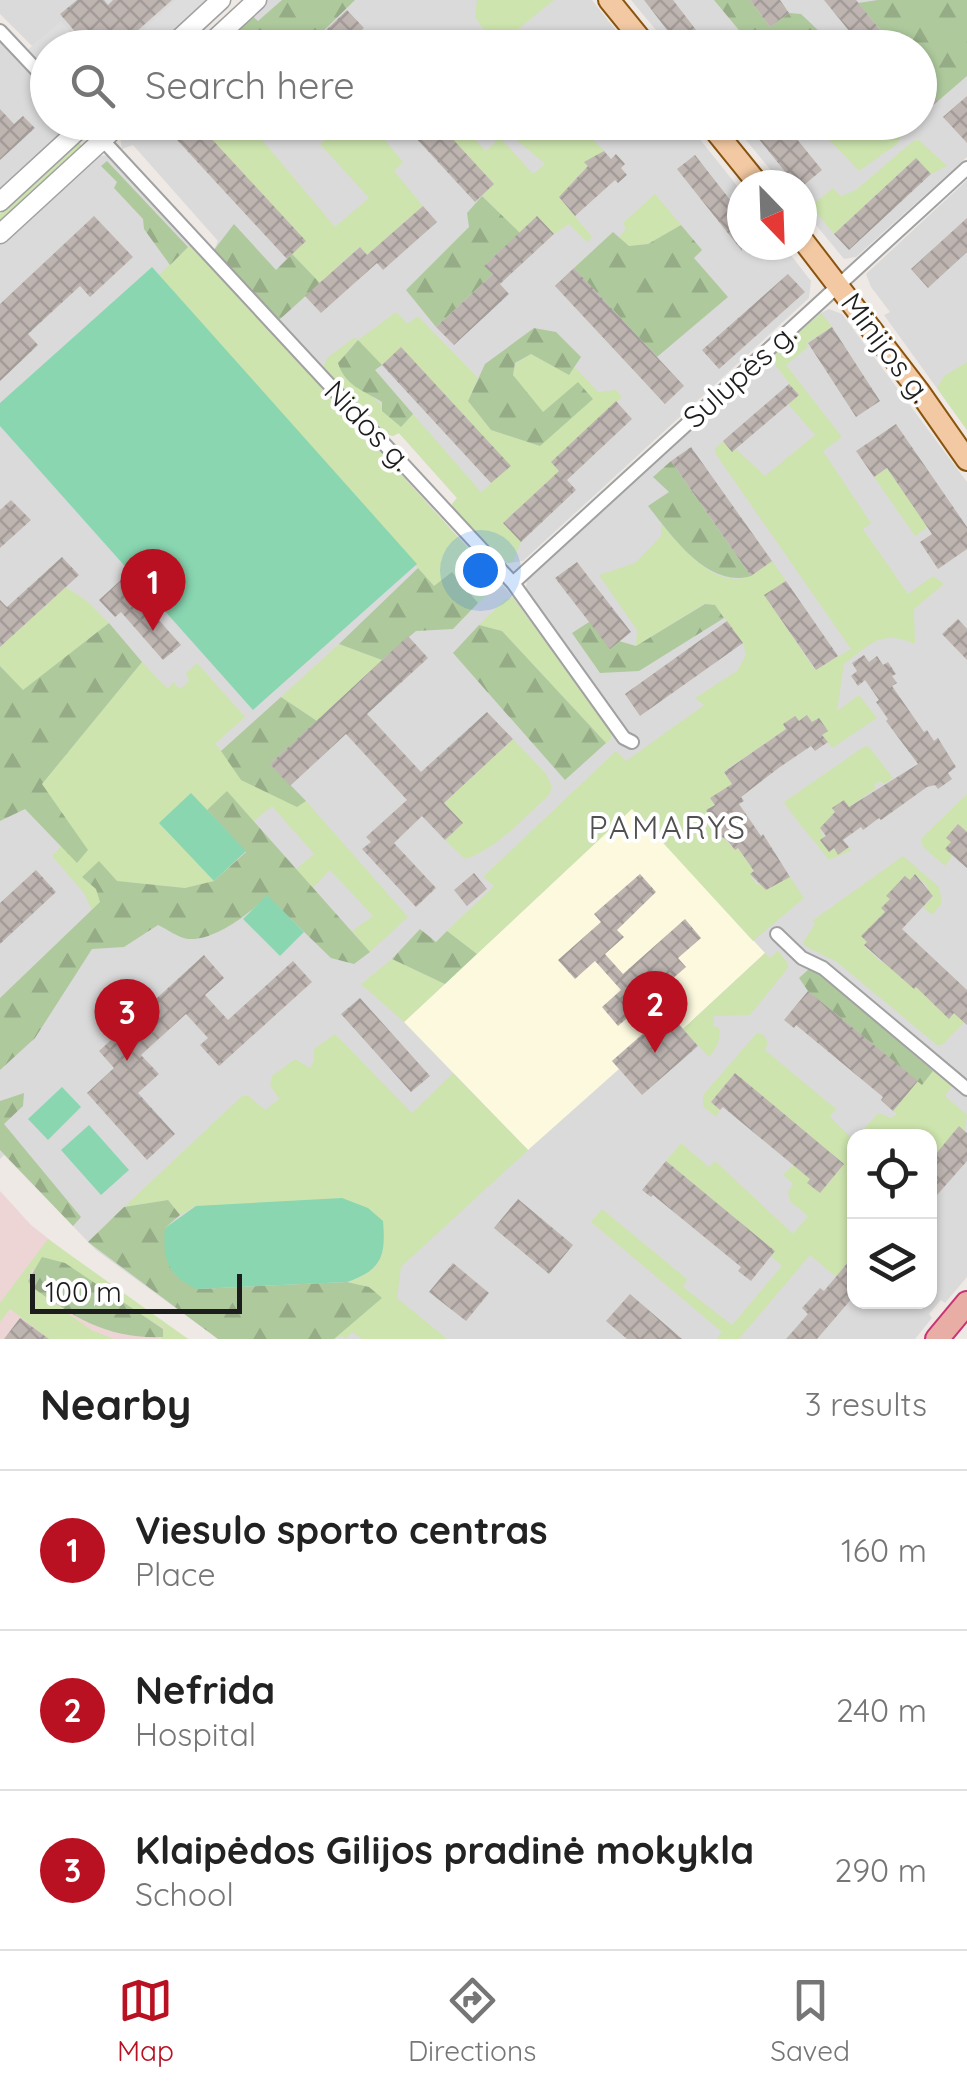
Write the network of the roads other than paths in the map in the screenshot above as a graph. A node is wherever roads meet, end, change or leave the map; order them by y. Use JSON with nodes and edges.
{"nodes":[{"id":1,"x":221,"y":0,"type":"edge"},
{"id":2,"x":257,"y":0,"type":"edge"},
{"id":3,"x":609,"y":0,"type":"edge"},
{"id":4,"x":188,"y":30,"type":"edge"},
{"id":5,"x":224,"y":30,"type":"edge"},
{"id":6,"x":633,"y":30,"type":"edge"},
{"id":7,"x":0,"y":31,"type":"edge"},
{"id":8,"x":30,"y":63,"type":"edge"},
{"id":9,"x":68,"y":140,"type":"edge"},
{"id":10,"x":102,"y":140,"type":"joint"},
{"id":11,"x":722,"y":140,"type":"edge"},
{"id":12,"x":967,"y":168,"type":"edge"},
{"id":13,"x":746,"y":170,"type":"edge"},
{"id":14,"x":0,"y":202,"type":"edge"},
{"id":15,"x":0,"y":234,"type":"edge"},
{"id":16,"x":817,"y":257,"type":"edge"},
{"id":17,"x":840,"y":285,"type":"junction"},
{"id":18,"x":967,"y":460,"type":"edge"},
{"id":19,"x":513,"y":583,"type":"junction"},
{"id":20,"x":632,"y":742,"type":"dead end"},
{"id":21,"x":777,"y":934,"type":"dead end"},
{"id":22,"x":967,"y":1089,"type":"edge"},
{"id":23,"x":967,"y":1303,"type":"edge"},
{"id":24,"x":937,"y":1339,"type":"edge"}],
"edges":[{"from":1,"to":4,"type":"street"},
{"from":2,"to":5,"type":"street"},
{"from":3,"to":6,"type":"main road"},
{"from":7,"to":8,"type":"street"},
{"from":9,"to":14,"type":"street"},
{"from":10,"to":15,"type":"street"},
{"from":10,"to":19,"type":"street","name":"Nidos g."},
{"from":11,"to":13,"type":"main road"},
{"from":12,"to":17,"type":"street","name":"Sulupės g."},
{"from":16,"to":17,"type":"main road","name":"Minijos g."},
{"from":17,"to":18,"type":"main road","name":"Minijos g."},
{"from":17,"to":19,"type":"street","name":"Sulupės g."},
{"from":19,"to":20,"type":"street","name":"Nidos g."},
{"from":21,"to":22,"type":"street"},
{"from":23,"to":24,"type":"highway"}]}
